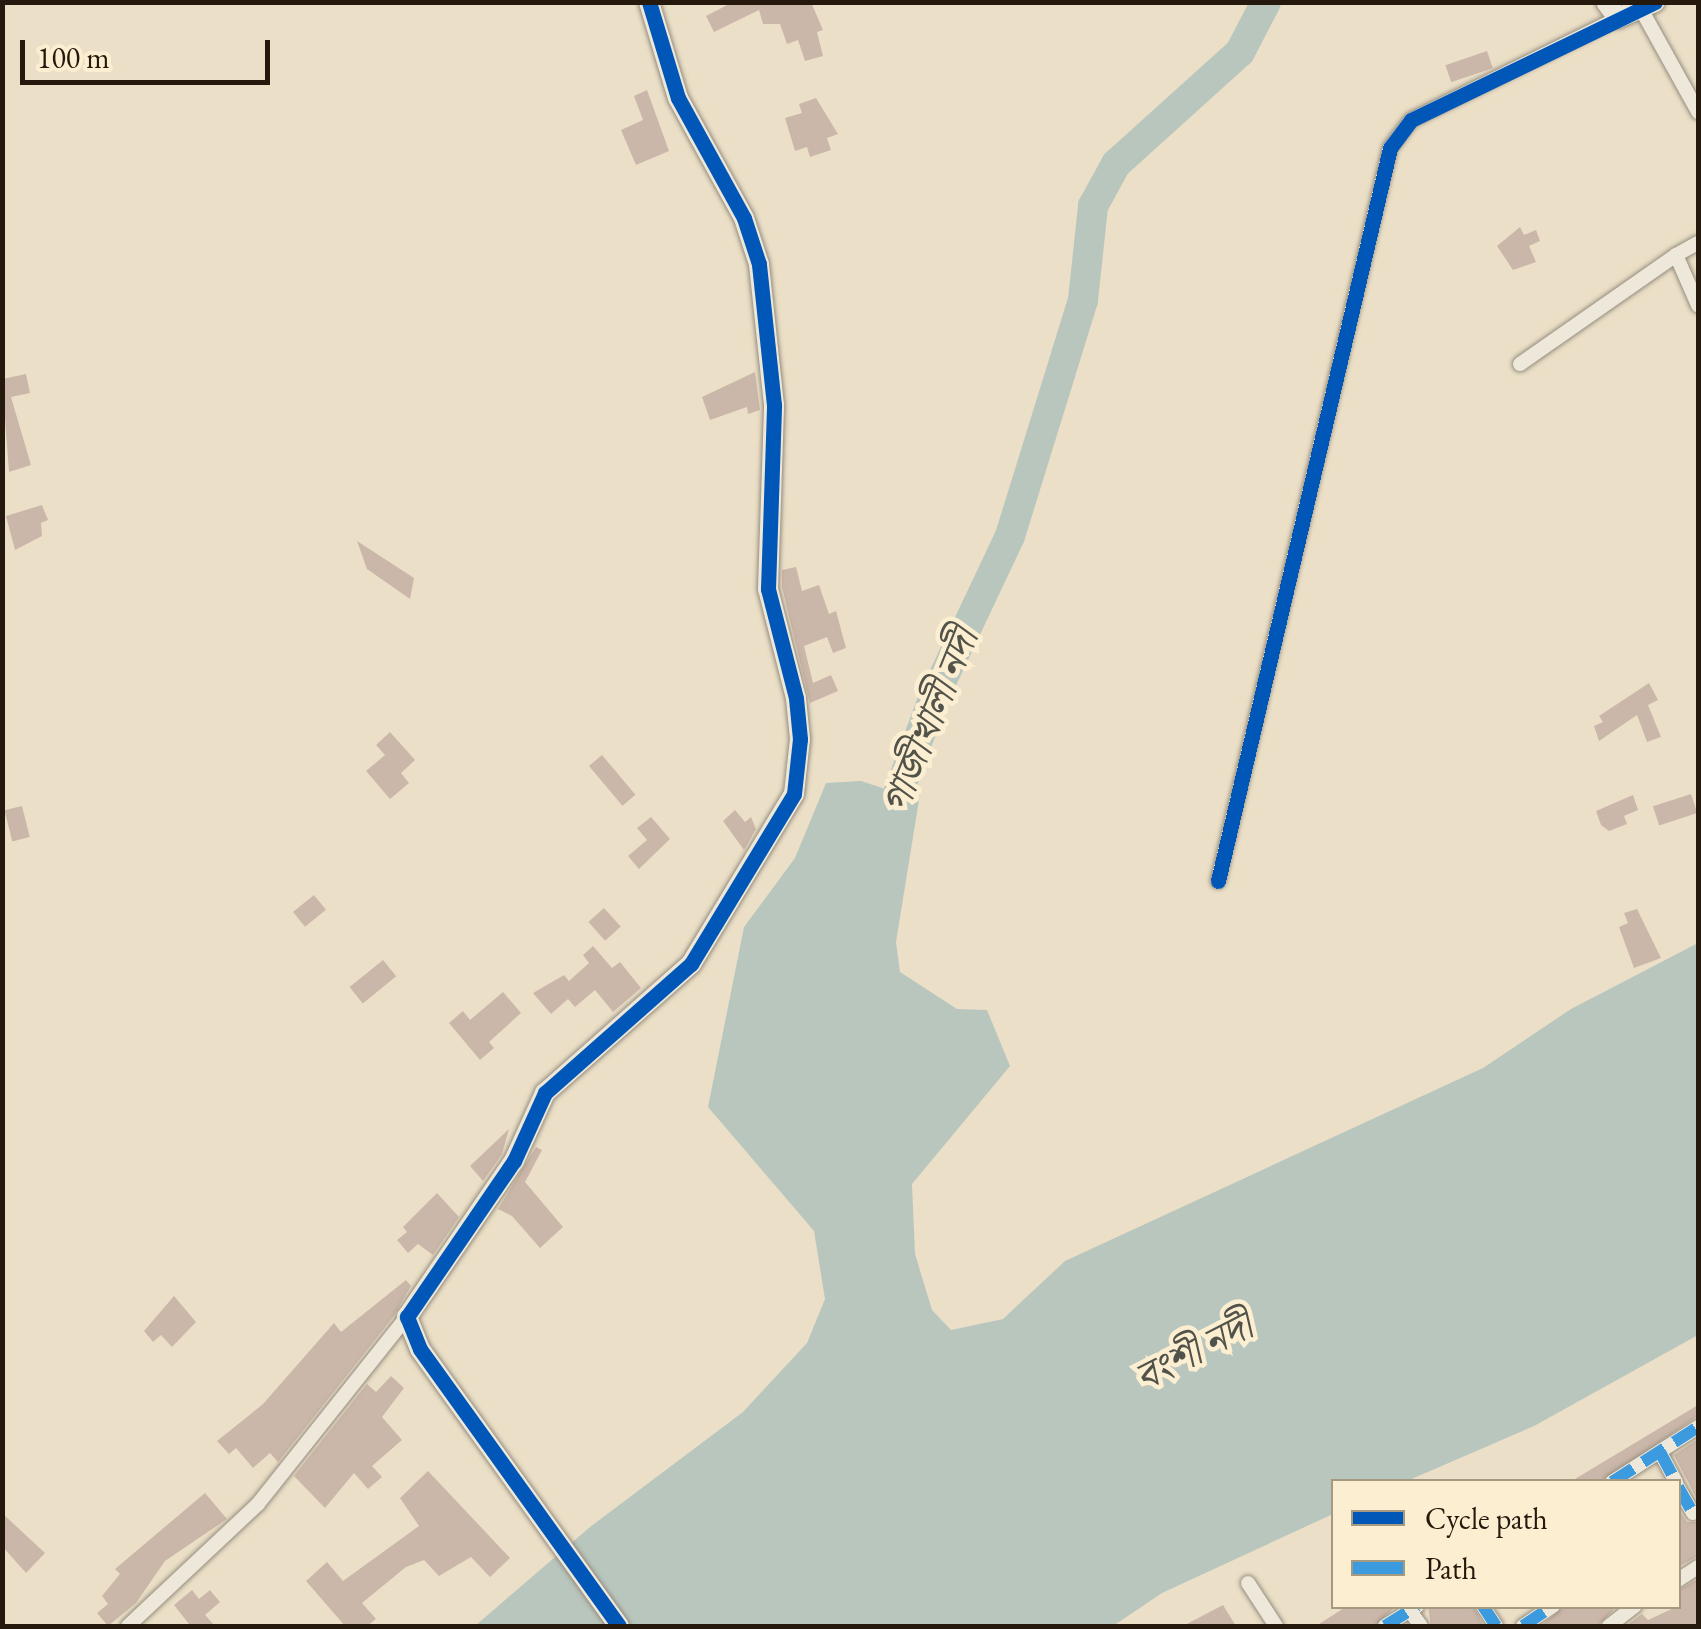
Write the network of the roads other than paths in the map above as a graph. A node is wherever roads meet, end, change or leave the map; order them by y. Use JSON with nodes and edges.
{"nodes":[{"id":1,"x":649,"y":2,"type":"edge"},
{"id":2,"x":1648,"y":6,"type":"edge"},
{"id":3,"x":1612,"y":10,"type":"edge"},
{"id":4,"x":1698,"y":112,"type":"edge"},
{"id":5,"x":1698,"y":243,"type":"edge"},
{"id":6,"x":1676,"y":255,"type":"junction"},
{"id":7,"x":1698,"y":305,"type":"edge"},
{"id":8,"x":1520,"y":364,"type":"dead end"},
{"id":9,"x":1218,"y":881,"type":"dead end"},
{"id":10,"x":407,"y":1318,"type":"junction"},
{"id":11,"x":1698,"y":1428,"type":"edge"},
{"id":12,"x":1660,"y":1452,"type":"junction"},
{"id":13,"x":1617,"y":1479,"type":"edge"},
{"id":14,"x":1674,"y":1479,"type":"edge"},
{"id":15,"x":1681,"y":1490,"type":"edge"},
{"id":16,"x":1696,"y":1512,"type":"edge"},
{"id":17,"x":1248,"y":1583,"type":"dead end"},
{"id":18,"x":1414,"y":1609,"type":"edge"},
{"id":19,"x":1548,"y":1609,"type":"edge"},
{"id":20,"x":1631,"y":1609,"type":"edge"},
{"id":21,"x":128,"y":1626,"type":"edge"},
{"id":22,"x":619,"y":1626,"type":"edge"},
{"id":23,"x":1276,"y":1626,"type":"edge"},
{"id":24,"x":1385,"y":1626,"type":"edge"},
{"id":25,"x":1421,"y":1626,"type":"edge"},
{"id":26,"x":1523,"y":1626,"type":"edge"},
{"id":27,"x":1609,"y":1626,"type":"edge"}],
"edges":[{"from":1,"to":10,"type":"street"},
{"from":2,"to":3,"type":"street"},
{"from":2,"to":4,"type":"street"},
{"from":3,"to":9,"type":"street"},
{"from":5,"to":6,"type":"street"},
{"from":6,"to":7,"type":"street"},
{"from":6,"to":8,"type":"street"},
{"from":10,"to":21,"type":"street"},
{"from":10,"to":22,"type":"street"},
{"from":11,"to":12,"type":"street"},
{"from":12,"to":13,"type":"street"},
{"from":12,"to":14,"type":"street"},
{"from":15,"to":16,"type":"street"},
{"from":17,"to":23,"type":"street"},
{"from":18,"to":24,"type":"street"},
{"from":18,"to":25,"type":"street"},
{"from":19,"to":26,"type":"street"},
{"from":20,"to":27,"type":"street"}]}
